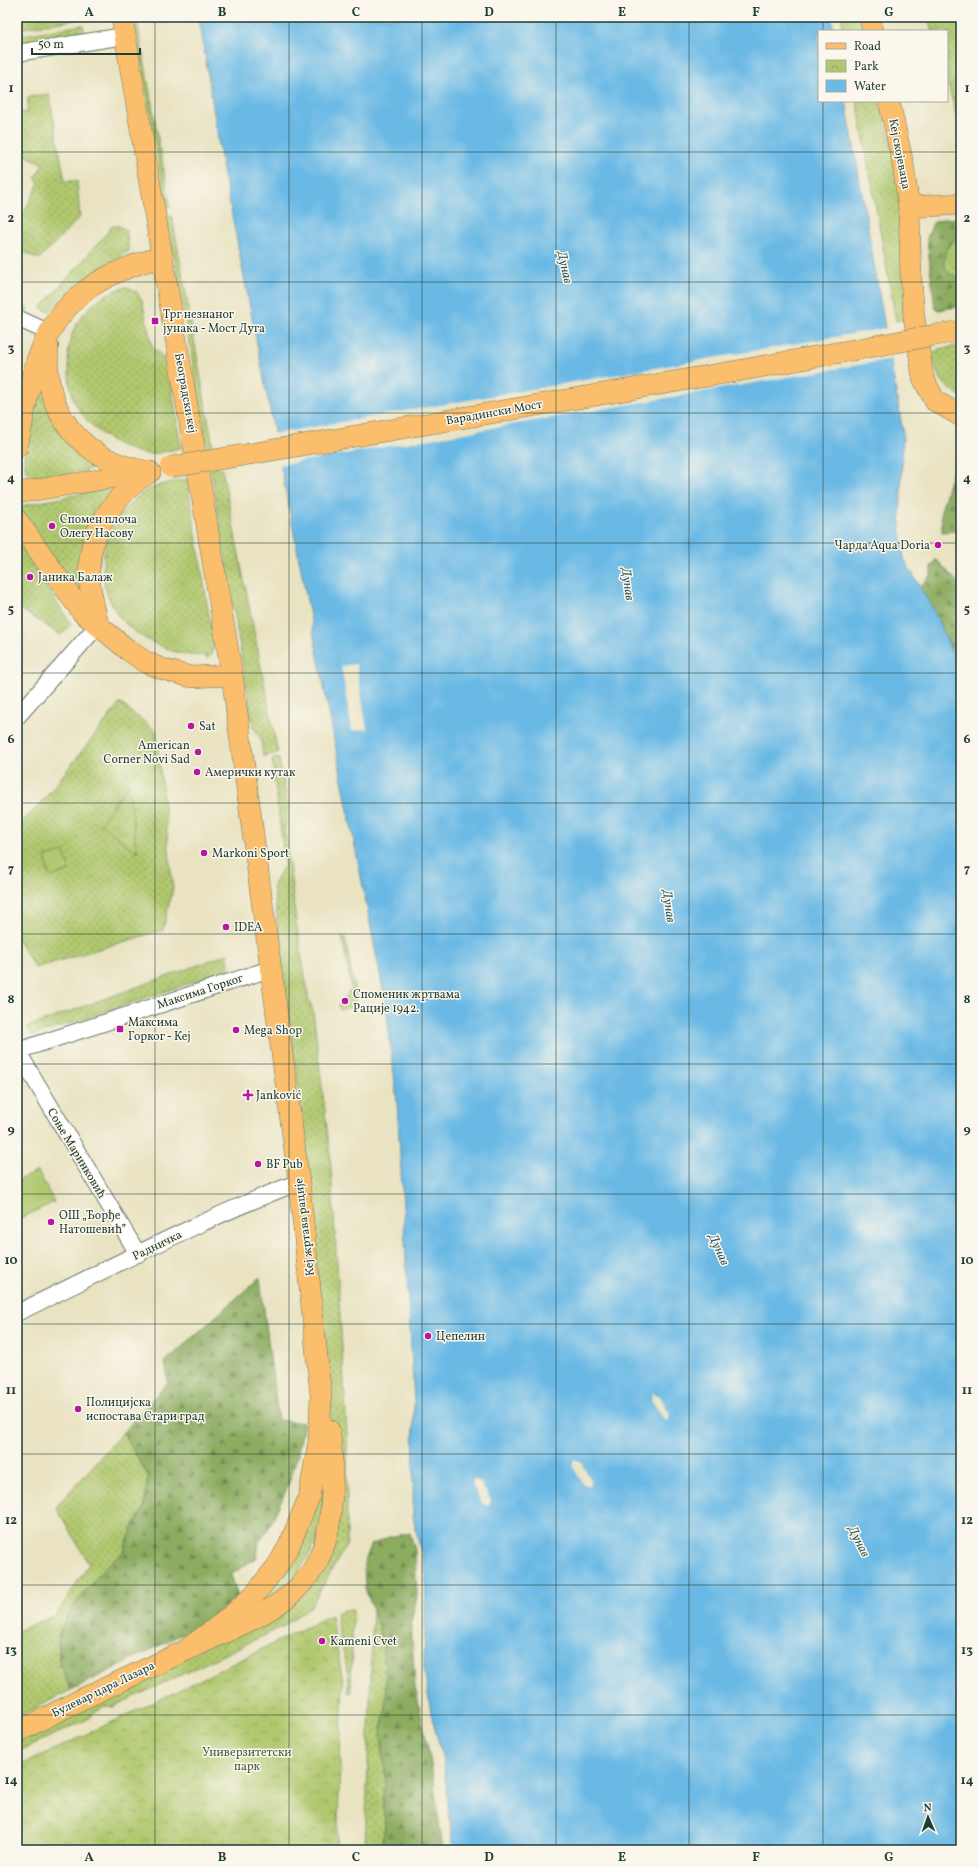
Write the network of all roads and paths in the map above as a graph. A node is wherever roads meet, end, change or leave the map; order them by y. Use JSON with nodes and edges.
{"nodes":[{"id":1,"x":870,"y":17,"type":"edge"},
{"id":2,"x":123,"y":26,"type":"edge"},
{"id":3,"x":873,"y":30,"type":"edge"},
{"id":4,"x":17,"y":53,"type":"edge"},
{"id":5,"x":889,"y":102,"type":"edge"},
{"id":6,"x":961,"y":204,"type":"edge"},
{"id":7,"x":909,"y":207,"type":"junction"},
{"id":8,"x":162,"y":257,"type":"junction"},
{"id":9,"x":17,"y":318,"type":"edge"},
{"id":10,"x":961,"y":331,"type":"edge"},
{"id":11,"x":50,"y":332,"type":"junction"},
{"id":12,"x":961,"y":416,"type":"edge"},
{"id":13,"x":17,"y":447,"type":"edge"},
{"id":14,"x":150,"y":472,"type":"junction"},
{"id":15,"x":17,"y":494,"type":"edge"},
{"id":16,"x":17,"y":520,"type":"edge"},
{"id":17,"x":98,"y":625,"type":"junction"},
{"id":18,"x":232,"y":675,"type":"junction"},
{"id":19,"x":17,"y":717,"type":"edge"},
{"id":20,"x":270,"y":969,"type":"junction"},
{"id":21,"x":17,"y":1051,"type":"edge"},
{"id":22,"x":299,"y":1182,"type":"junction"},
{"id":23,"x":138,"y":1254,"type":"junction"},
{"id":24,"x":17,"y":1312,"type":"edge"},
{"id":25,"x":321,"y":1396,"type":"junction"},
{"id":26,"x":302,"y":1517,"type":"joint"},
{"id":27,"x":190,"y":1647,"type":"junction"},
{"id":28,"x":17,"y":1732,"type":"edge"}],
"edges":[{"from":1,"to":3,"type":"main road"},
{"from":2,"to":4,"type":"street"},
{"from":2,"to":8,"type":"main road","name":"Београдски кеј"},
{"from":5,"to":7,"type":"main road","name":"Кеј скојеваца"},
{"from":6,"to":7,"type":"main road"},
{"from":7,"to":12,"type":"main road","name":"Кеј скојеваца"},
{"from":8,"to":11,"type":"main road"},
{"from":8,"to":18,"type":"main road","name":"Београдски кеј"},
{"from":9,"to":11,"type":"street"},
{"from":10,"to":14,"type":"main road","name":"Варадински Мост","bridge":true},
{"from":11,"to":13,"type":"main road"},
{"from":11,"to":14,"type":"main road"},
{"from":14,"to":15,"type":"main road","name":"Варадински Мост"},
{"from":14,"to":17,"type":"main road"},
{"from":16,"to":17,"type":"main road"},
{"from":17,"to":18,"type":"main road"},
{"from":17,"to":19,"type":"street"},
{"from":18,"to":20,"type":"main road","name":"Кеј жртава рације"},
{"from":20,"to":21,"type":"street","name":"Максима Горког"},
{"from":20,"to":22,"type":"main road","name":"Кеј жртава рације"},
{"from":21,"to":23,"type":"street","name":"Соње Маринковић"},
{"from":22,"to":23,"type":"street","name":"Радничка"},
{"from":22,"to":25,"type":"main road","name":"Кеј жртава рације"},
{"from":23,"to":24,"type":"street","name":"Радничка"},
{"from":25,"to":26,"type":"main road","name":"Кеј жртава рације"},
{"from":25,"to":27,"type":"main road","name":"Булевар цара Лазара"},
{"from":26,"to":27,"type":"main road","name":"Булевар цара Лазара"},
{"from":27,"to":28,"type":"main road","name":"Булевар цара Лазара"}]}
